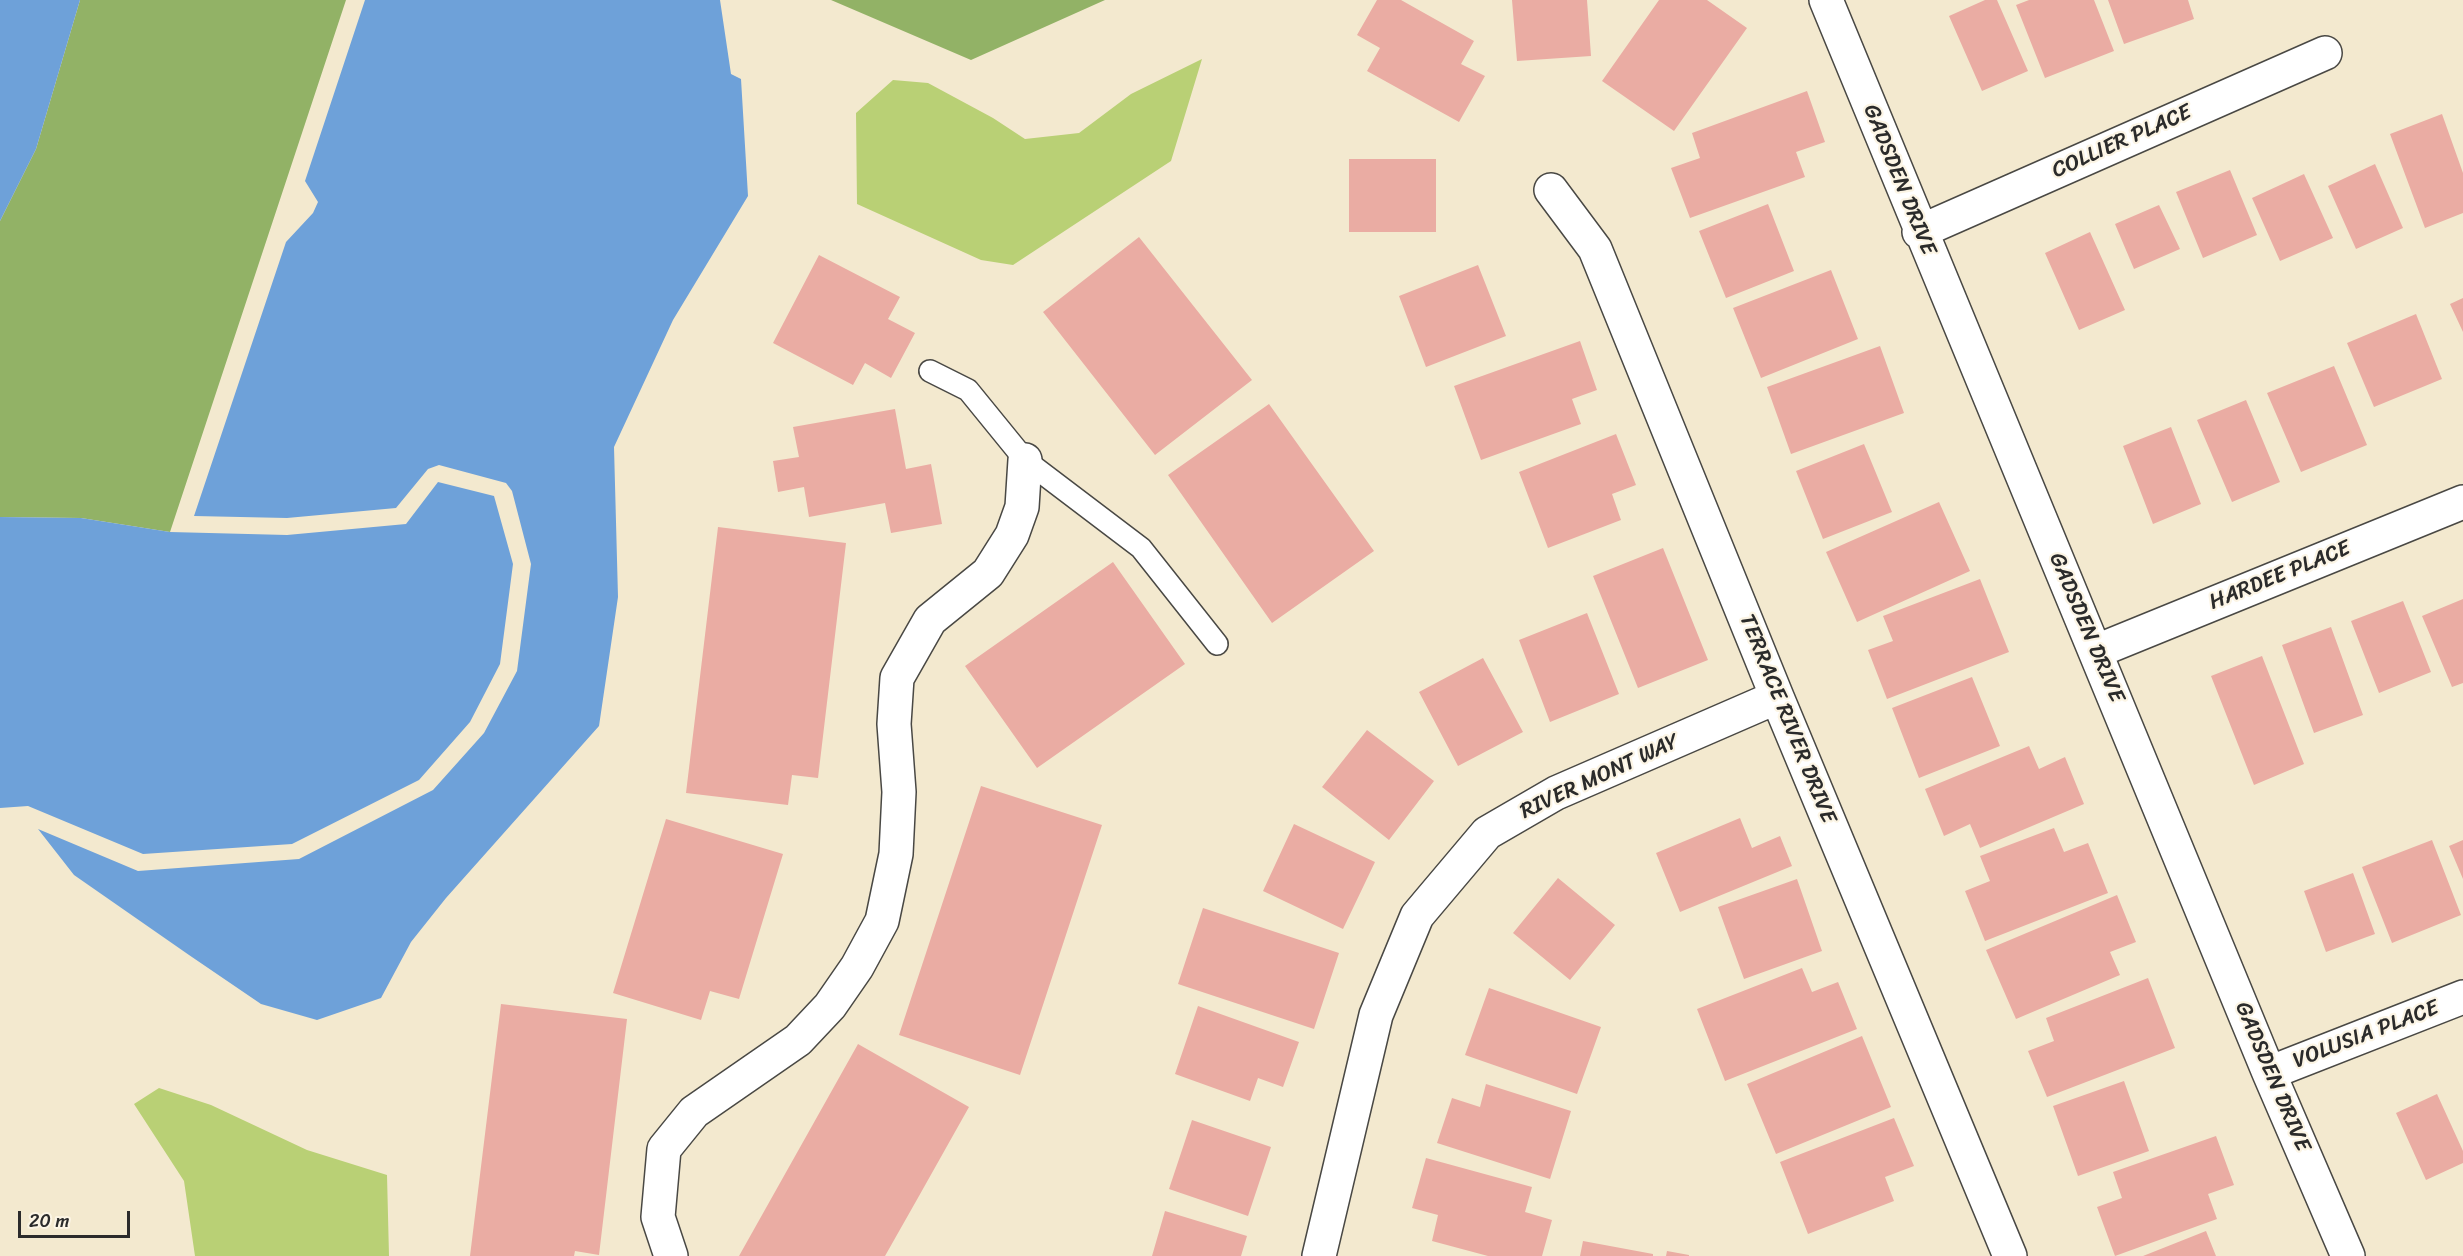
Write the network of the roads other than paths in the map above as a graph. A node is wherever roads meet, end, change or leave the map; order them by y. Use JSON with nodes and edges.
{"nodes":[{"id":1,"x":1826,"y":0,"type":"edge"},
{"id":2,"x":2325,"y":53,"type":"dead end"},
{"id":3,"x":1551,"y":190,"type":"dead end"},
{"id":4,"x":1920,"y":232,"type":"junction"},
{"id":5,"x":930,"y":371,"type":"dead end"},
{"id":6,"x":1024,"y":460,"type":"junction"},
{"id":7,"x":2463,"y":502,"type":"edge"},
{"id":8,"x":1217,"y":644,"type":"dead end"},
{"id":9,"x":2097,"y":651,"type":"junction"},
{"id":10,"x":1777,"y":697,"type":"junction"},
{"id":11,"x":2463,"y":997,"type":"edge"},
{"id":12,"x":2269,"y":1072,"type":"junction"},
{"id":13,"x":671,"y":1256,"type":"edge"},
{"id":14,"x":1319,"y":1256,"type":"edge"},
{"id":15,"x":2010,"y":1256,"type":"edge"},
{"id":16,"x":2348,"y":1256,"type":"edge"}],
"edges":[{"from":1,"to":4,"type":"street","name":"GADSDEN DRIVE"},
{"from":2,"to":4,"type":"street","name":"COLLIER PLACE"},
{"from":3,"to":10,"type":"street","name":"TERRACE RIVER DRIVE"},
{"from":4,"to":9,"type":"street","name":"GADSDEN DRIVE"},
{"from":5,"to":6,"type":"lane"},
{"from":6,"to":8,"type":"lane"},
{"from":6,"to":13,"type":"street"},
{"from":7,"to":9,"type":"street","name":"HARDEE PLACE"},
{"from":9,"to":12,"type":"street","name":"GADSDEN DRIVE"},
{"from":10,"to":14,"type":"street","name":"RIVER MONT WAY"},
{"from":10,"to":15,"type":"street","name":"TERRACE RIVER DRIVE"},
{"from":11,"to":12,"type":"street","name":"VOLUSIA PLACE"},
{"from":12,"to":16,"type":"street","name":"GADSDEN DRIVE"}]}
